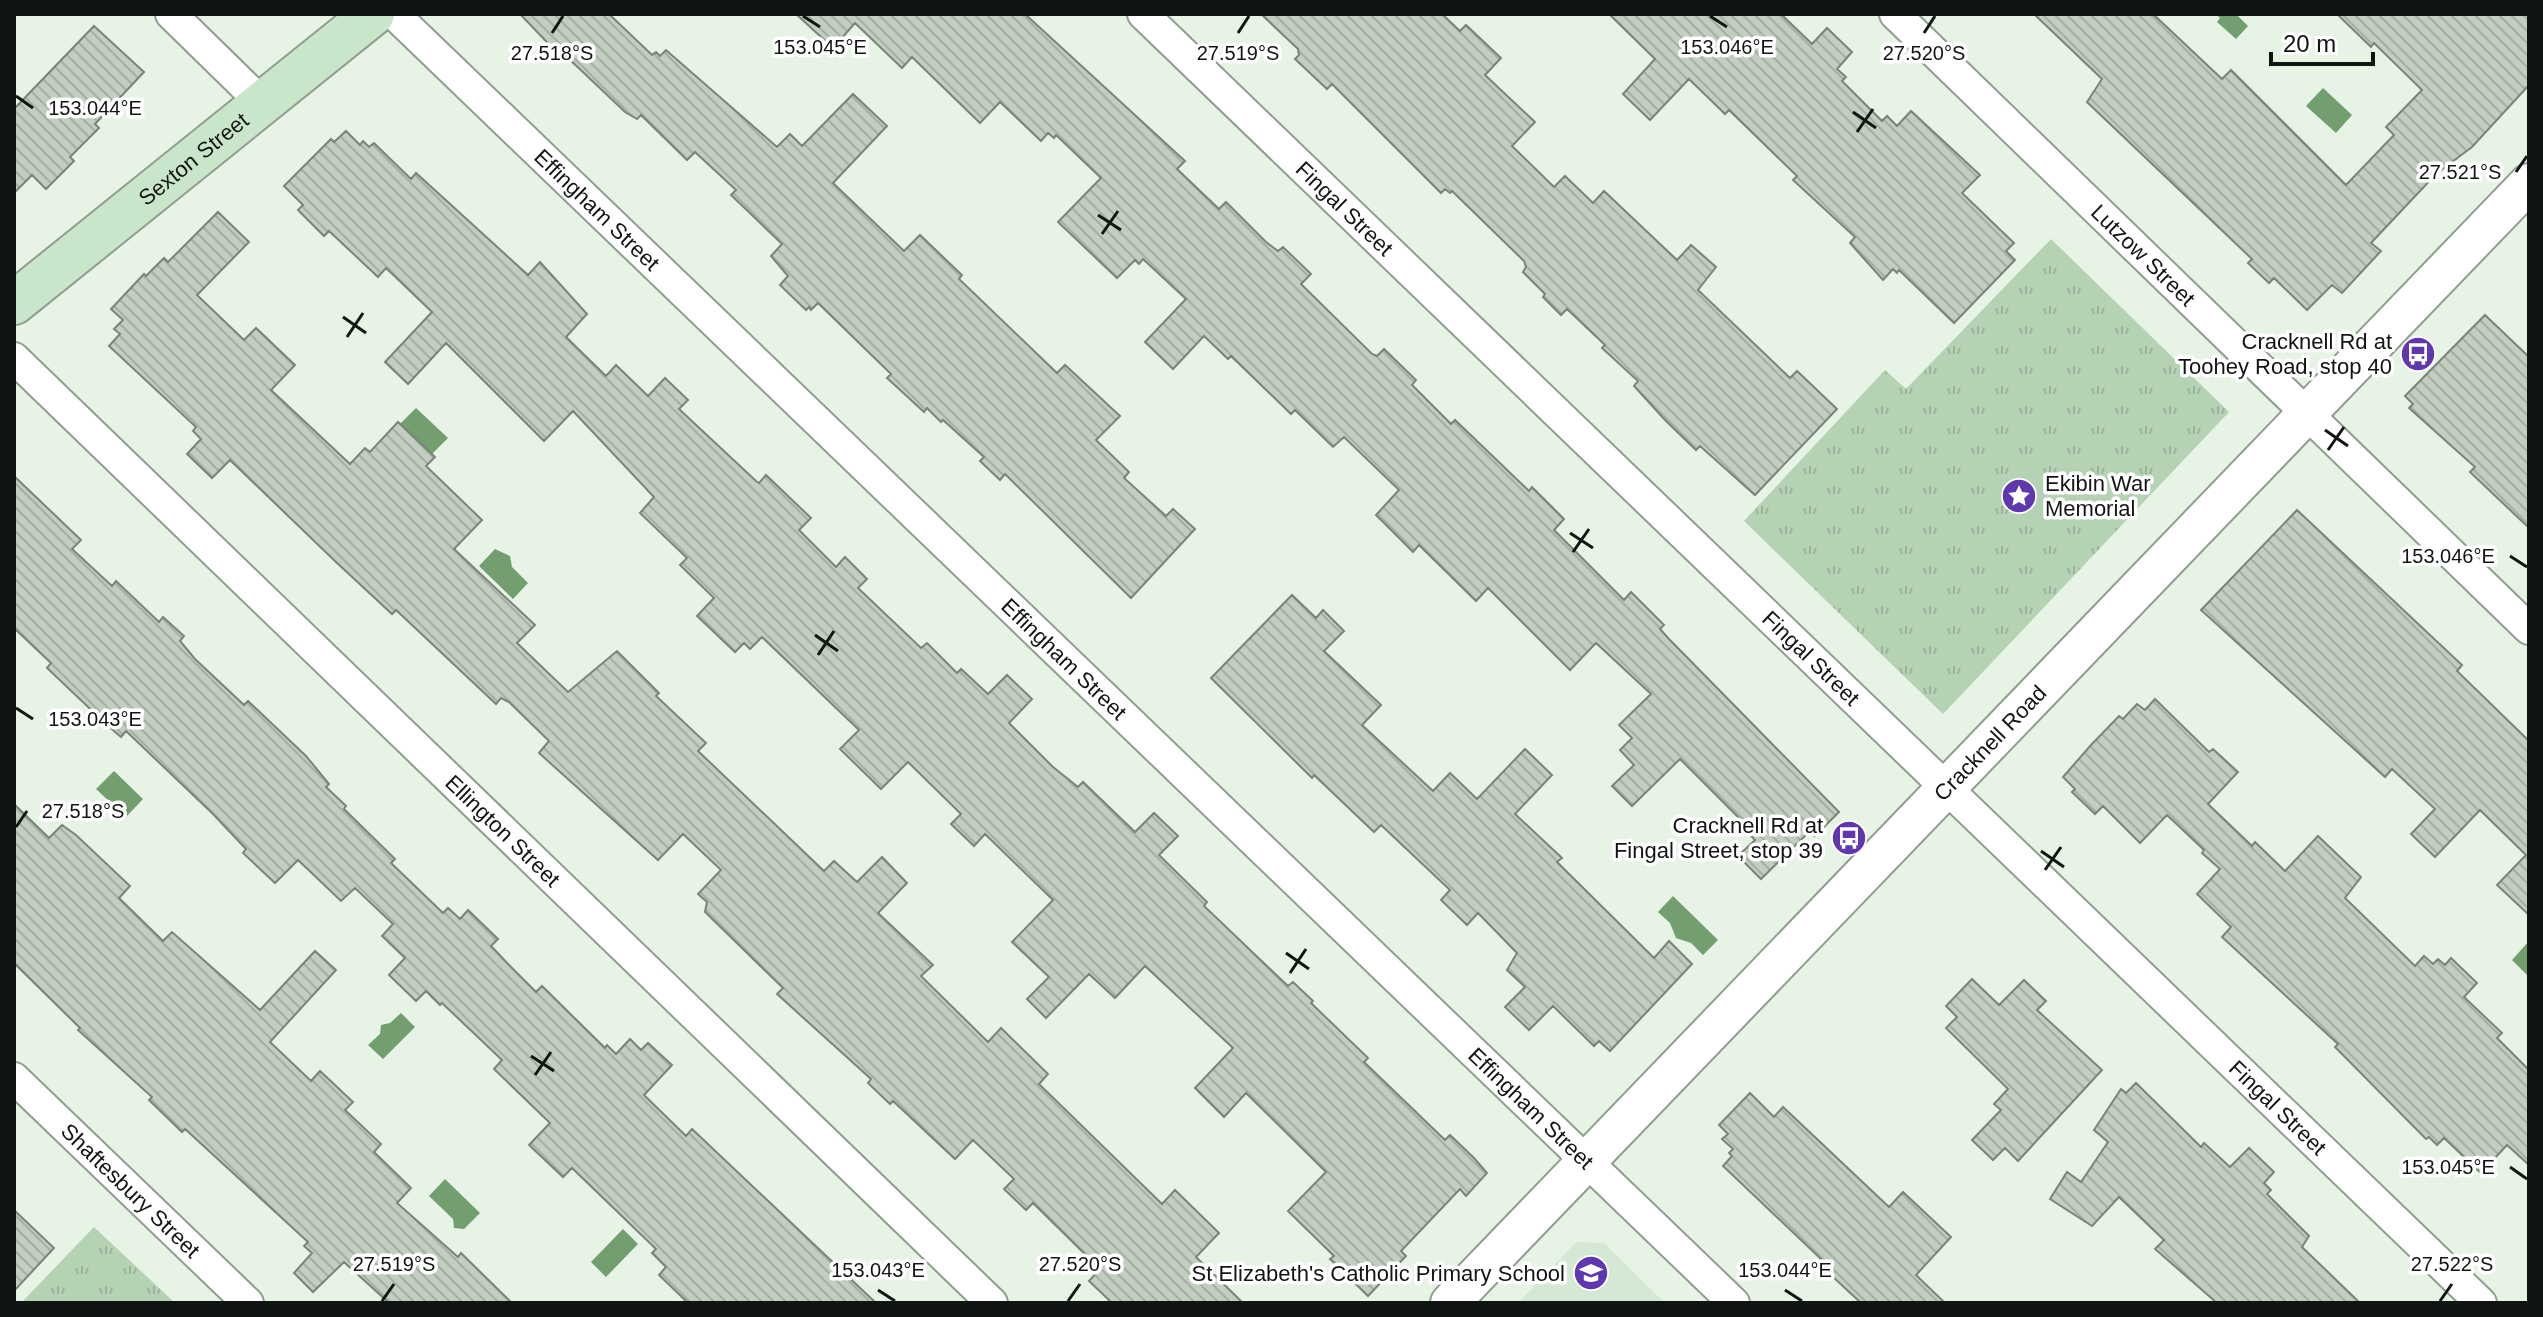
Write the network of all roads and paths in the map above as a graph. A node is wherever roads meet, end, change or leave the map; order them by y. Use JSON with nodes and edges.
{"nodes":[{"id":1,"x":171,"y":14,"type":"edge"},
{"id":2,"x":373,"y":14,"type":"edge"},
{"id":3,"x":394,"y":14,"type":"edge"},
{"id":4,"x":1143,"y":14,"type":"edge"},
{"id":5,"x":1895,"y":14,"type":"edge"},
{"id":6,"x":262,"y":103,"type":"junction"},
{"id":7,"x":2529,"y":183,"type":"edge"},
{"id":8,"x":14,"y":303,"type":"edge"},
{"id":9,"x":14,"y":358,"type":"edge"},
{"id":10,"x":2306,"y":416,"type":"junction"},
{"id":11,"x":2529,"y":629,"type":"edge"},
{"id":12,"x":1945,"y":789,"type":"junction"},
{"id":13,"x":14,"y":1078,"type":"edge"},
{"id":14,"x":1587,"y":1161,"type":"junction"},
{"id":15,"x":248,"y":1303,"type":"edge"},
{"id":16,"x":992,"y":1303,"type":"edge"},
{"id":17,"x":1450,"y":1303,"type":"edge"},
{"id":18,"x":1734,"y":1303,"type":"edge"},
{"id":19,"x":2481,"y":1303,"type":"edge"}],
"edges":[{"from":1,"to":6,"type":"street"},
{"from":2,"to":6,"type":"main road","name":"Sexton Street"},
{"from":3,"to":14,"type":"street","name":"Effingham Street"},
{"from":4,"to":12,"type":"street","name":"Fingal Street"},
{"from":5,"to":10,"type":"street","name":"Lutzow Street"},
{"from":6,"to":8,"type":"main road","name":"Sexton Street"},
{"from":7,"to":10,"type":"street","name":"Cracknell Road"},
{"from":9,"to":16,"type":"street","name":"Ellington Street"},
{"from":10,"to":11,"type":"street","name":"Lutzow Street"},
{"from":10,"to":12,"type":"street","name":"Cracknell Road"},
{"from":12,"to":14,"type":"street","name":"Cracknell Road"},
{"from":12,"to":19,"type":"street","name":"Fingal Street"},
{"from":13,"to":15,"type":"street","name":"Shaftesbury Street"},
{"from":14,"to":17,"type":"street","name":"Cracknell Road"},
{"from":14,"to":18,"type":"street","name":"Effingham Street"}]}
